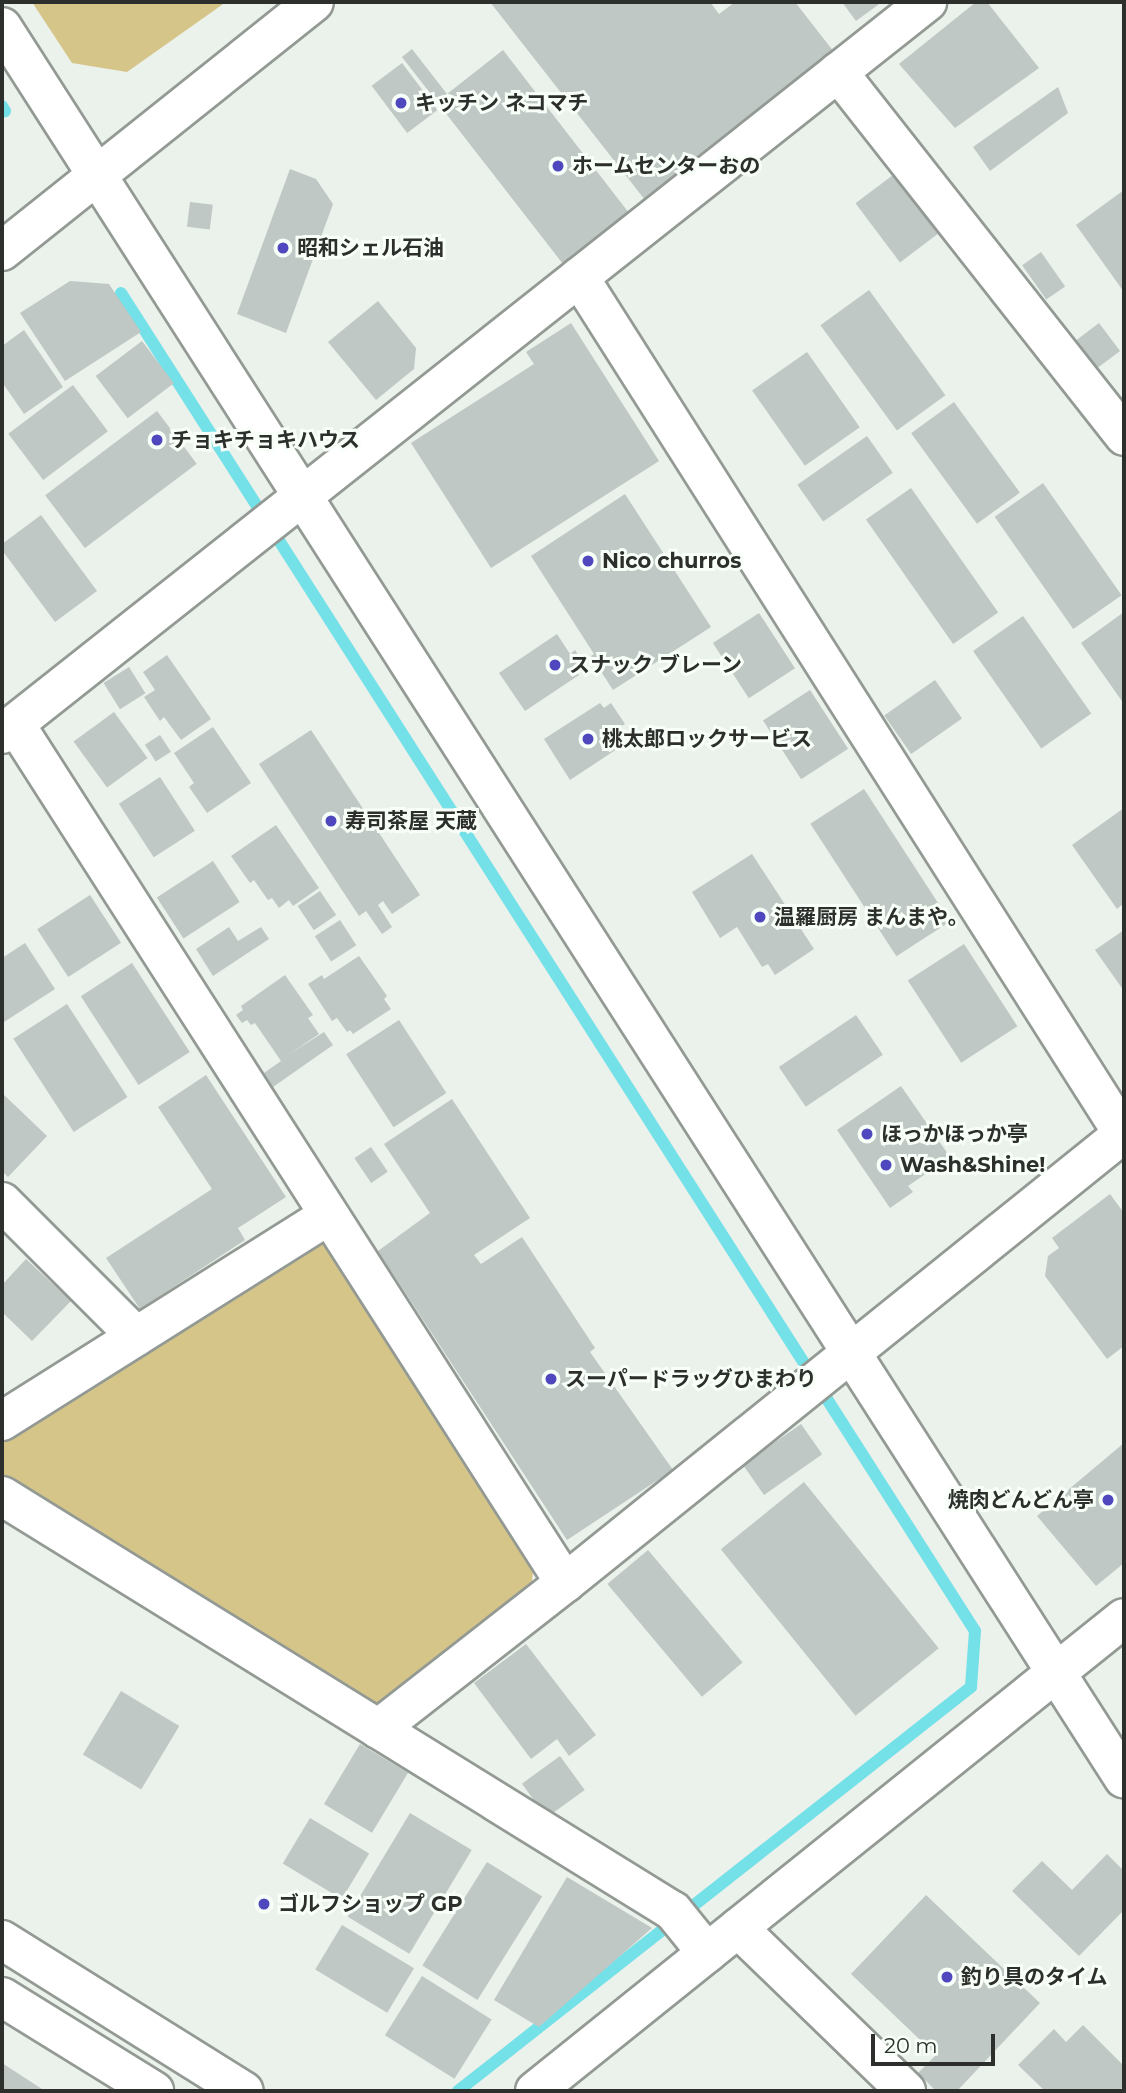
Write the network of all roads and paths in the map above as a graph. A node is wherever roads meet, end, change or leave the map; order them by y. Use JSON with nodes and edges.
{"nodes":[{"id":1,"x":314,"y":2,"type":"edge"},
{"id":2,"x":927,"y":2,"type":"edge"},
{"id":3,"x":2,"y":27,"type":"edge"},
{"id":4,"x":838,"y":72,"type":"junction"},
{"id":5,"x":96,"y":175,"type":"junction"},
{"id":6,"x":2,"y":251,"type":"edge"},
{"id":7,"x":579,"y":277,"type":"junction"},
{"id":8,"x":1124,"y":436,"type":"edge"},
{"id":9,"x":279,"y":515,"type":"junction"},
{"id":10,"x":8,"y":729,"type":"edge"},
{"id":11,"x":1124,"y":1133,"type":"edge"},
{"id":12,"x":2,"y":1202,"type":"edge"},
{"id":13,"x":329,"y":1215,"type":"junction"},
{"id":14,"x":136,"y":1336,"type":"junction"},
{"id":15,"x":828,"y":1370,"type":"junction"},
{"id":16,"x":2,"y":1420,"type":"edge"},
{"id":17,"x":2,"y":1496,"type":"edge"},
{"id":18,"x":565,"y":1583,"type":"junction"},
{"id":19,"x":1124,"y":1618,"type":"edge"},
{"id":20,"x":1055,"y":1672,"type":"junction"},
{"id":21,"x":378,"y":1729,"type":"junction"},
{"id":22,"x":1124,"y":1779,"type":"edge"},
{"id":23,"x":738,"y":1928,"type":"junction"},
{"id":24,"x":688,"y":1930,"type":"junction"},
{"id":25,"x":2,"y":1940,"type":"edge"},
{"id":26,"x":2,"y":1997,"type":"edge"},
{"id":27,"x":154,"y":2091,"type":"edge"},
{"id":28,"x":244,"y":2091,"type":"edge"},
{"id":29,"x":535,"y":2091,"type":"edge"},
{"id":30,"x":906,"y":2091,"type":"edge"}],
"edges":[{"from":1,"to":5,"type":"street"},
{"from":2,"to":4,"type":"street"},
{"from":3,"to":5,"type":"street"},
{"from":4,"to":7,"type":"street"},
{"from":4,"to":8,"type":"street"},
{"from":5,"to":6,"type":"street"},
{"from":5,"to":9,"type":"street"},
{"from":7,"to":9,"type":"street"},
{"from":7,"to":11,"type":"street"},
{"from":9,"to":10,"type":"street"},
{"from":9,"to":15,"type":"street"},
{"from":10,"to":13,"type":"street"},
{"from":11,"to":15,"type":"street"},
{"from":12,"to":14,"type":"street"},
{"from":13,"to":14,"type":"street"},
{"from":13,"to":18,"type":"street"},
{"from":14,"to":16,"type":"street"},
{"from":15,"to":18,"type":"street"},
{"from":15,"to":20,"type":"street"},
{"from":17,"to":21,"type":"street"},
{"from":18,"to":21,"type":"street"},
{"from":19,"to":20,"type":"street"},
{"from":20,"to":22,"type":"street"},
{"from":20,"to":23,"type":"street"},
{"from":21,"to":24,"type":"street"},
{"from":23,"to":24,"type":"street"},
{"from":23,"to":30,"type":"street"},
{"from":24,"to":29,"type":"street"},
{"from":25,"to":28,"type":"street"},
{"from":26,"to":27,"type":"street"}]}
